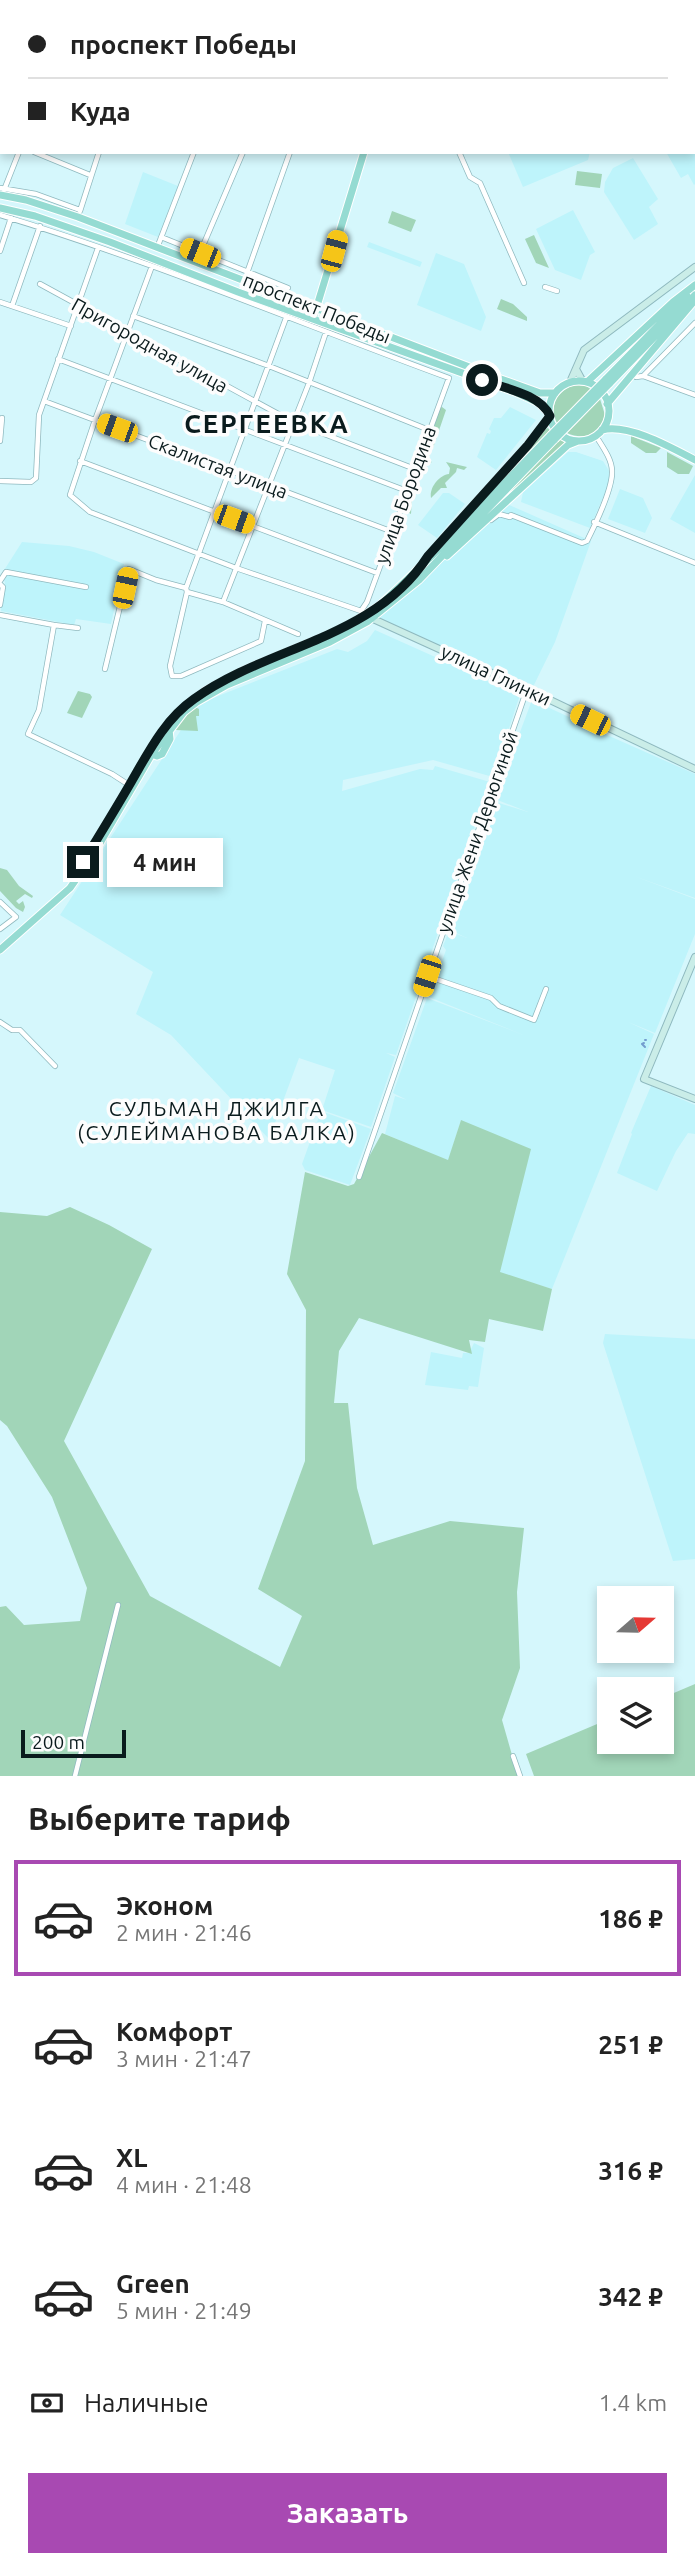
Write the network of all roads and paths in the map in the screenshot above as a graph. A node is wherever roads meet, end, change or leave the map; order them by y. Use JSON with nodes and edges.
{"nodes":[{"id":1,"x":18,"y":154,"type":"edge"},
{"id":2,"x":39,"y":154,"type":"edge"},
{"id":3,"x":98,"y":154,"type":"edge"},
{"id":4,"x":193,"y":154,"type":"edge"},
{"id":5,"x":242,"y":154,"type":"edge"},
{"id":6,"x":289,"y":154,"type":"edge"},
{"id":7,"x":363,"y":154,"type":"edge"},
{"id":8,"x":460,"y":154,"type":"edge"},
{"id":9,"x":90,"y":175,"type":"junction"},
{"id":10,"x":2,"y":192,"type":"edge"},
{"id":11,"x":0,"y":208,"type":"edge"},
{"id":12,"x":79,"y":214,"type":"junction"},
{"id":13,"x":0,"y":215,"type":"edge"},
{"id":14,"x":11,"y":218,"type":"junction"},
{"id":15,"x":88,"y":221,"type":"junction"},
{"id":16,"x":40,"y":226,"type":"junction"},
{"id":17,"x":84,"y":233,"type":"junction"},
{"id":18,"x":161,"y":237,"type":"junction"},
{"id":19,"x":98,"y":248,"type":"junction"},
{"id":20,"x":157,"y":248,"type":"junction"},
{"id":21,"x":0,"y":251,"type":"edge"},
{"id":22,"x":200,"y":253,"type":"junction"},
{"id":23,"x":196,"y":262,"type":"junction"},
{"id":24,"x":152,"y":266,"type":"junction"},
{"id":25,"x":695,"y":267,"type":"edge"},
{"id":26,"x":246,"y":276,"type":"junction"},
{"id":27,"x":524,"y":283,"type":"dead end"},
{"id":28,"x":40,"y":284,"type":"dead end"},
{"id":29,"x":695,"y":286,"type":"edge"},
{"id":30,"x":545,"y":287,"type":"dead end"},
{"id":31,"x":288,"y":288,"type":"dead end"},
{"id":32,"x":557,"y":291,"type":"dead end"},
{"id":33,"x":695,"y":298,"type":"edge"},
{"id":34,"x":0,"y":302,"type":"edge"},
{"id":35,"x":12,"y":306,"type":"junction"},
{"id":36,"x":79,"y":306,"type":"junction"},
{"id":37,"x":318,"y":308,"type":"junction"},
{"id":38,"x":133,"y":316,"type":"junction"},
{"id":39,"x":286,"y":318,"type":"junction"},
{"id":40,"x":313,"y":320,"type":"junction"},
{"id":41,"x":695,"y":323,"type":"edge"},
{"id":42,"x":71,"y":326,"type":"junction"},
{"id":43,"x":127,"y":332,"type":"junction"},
{"id":44,"x":326,"y":332,"type":"junction"},
{"id":45,"x":377,"y":347,"type":"junction"},
{"id":46,"x":58,"y":359,"type":"junction"},
{"id":47,"x":269,"y":366,"type":"junction"},
{"id":48,"x":576,"y":369,"type":"junction"},
{"id":49,"x":631,"y":373,"type":"junction"},
{"id":50,"x":643,"y":376,"type":"junction"},
{"id":51,"x":110,"y":379,"type":"junction"},
{"id":52,"x":584,"y":381,"type":"junction"},
{"id":53,"x":570,"y":382,"type":"junction"},
{"id":54,"x":607,"y":382,"type":"junction"},
{"id":55,"x":309,"y":383,"type":"junction"},
{"id":56,"x":555,"y":393,"type":"junction"},
{"id":57,"x":695,"y":395,"type":"edge"},
{"id":58,"x":44,"y":401,"type":"junction"},
{"id":59,"x":254,"y":402,"type":"junction"},
{"id":60,"x":608,"y":408,"type":"junction"},
{"id":61,"x":550,"y":415,"type":"junction"},
{"id":62,"x":2,"y":418,"type":"dead end"},
{"id":63,"x":94,"y":420,"type":"junction"},
{"id":64,"x":293,"y":422,"type":"junction"},
{"id":65,"x":621,"y":429,"type":"junction"},
{"id":66,"x":244,"y":430,"type":"junction"},
{"id":67,"x":429,"y":430,"type":"junction"},
{"id":68,"x":599,"y":433,"type":"junction"},
{"id":69,"x":553,"y":437,"type":"junction"},
{"id":70,"x":0,"y":441,"type":"edge"},
{"id":71,"x":578,"y":441,"type":"junction"},
{"id":72,"x":284,"y":444,"type":"junction"},
{"id":73,"x":695,"y":460,"type":"edge"},
{"id":74,"x":80,"y":461,"type":"junction"},
{"id":75,"x":415,"y":469,"type":"junction"},
{"id":76,"x":229,"y":471,"type":"junction"},
{"id":77,"x":0,"y":481,"type":"edge"},
{"id":78,"x":269,"y":486,"type":"junction"},
{"id":79,"x":407,"y":491,"type":"junction"},
{"id":80,"x":215,"y":512,"type":"junction"},
{"id":81,"x":594,"y":522,"type":"junction"},
{"id":82,"x":253,"y":526,"type":"junction"},
{"id":83,"x":477,"y":530,"type":"junction"},
{"id":84,"x":393,"y":532,"type":"junction"},
{"id":85,"x":200,"y":553,"type":"junction"},
{"id":86,"x":437,"y":561,"type":"junction"},
{"id":87,"x":695,"y":563,"type":"edge"},
{"id":88,"x":236,"y":568,"type":"junction"},
{"id":89,"x":419,"y":570,"type":"junction"},
{"id":90,"x":377,"y":573,"type":"junction"},
{"id":91,"x":0,"y":583,"type":"edge"},
{"id":92,"x":86,"y":587,"type":"dead end"},
{"id":93,"x":187,"y":591,"type":"junction"},
{"id":94,"x":223,"y":603,"type":"junction"},
{"id":95,"x":0,"y":605,"type":"edge"},
{"id":96,"x":0,"y":615,"type":"edge"},
{"id":97,"x":372,"y":618,"type":"junction"},
{"id":98,"x":265,"y":621,"type":"junction"},
{"id":99,"x":54,"y":625,"type":"junction"},
{"id":100,"x":78,"y":628,"type":"dead end"},
{"id":101,"x":298,"y":634,"type":"dead end"},
{"id":102,"x":105,"y":669,"type":"dead end"},
{"id":103,"x":527,"y":689,"type":"junction"},
{"id":104,"x":150,"y":753,"type":"junction"},
{"id":105,"x":695,"y":769,"type":"edge"},
{"id":106,"x":129,"y":785,"type":"junction"},
{"id":107,"x":0,"y":902,"type":"edge"},
{"id":108,"x":0,"y":929,"type":"edge"},
{"id":109,"x":0,"y":949,"type":"edge"},
{"id":110,"x":695,"y":957,"type":"edge"},
{"id":111,"x":427,"y":976,"type":"junction"},
{"id":112,"x":546,"y":989,"type":"dead end"},
{"id":113,"x":0,"y":1023,"type":"edge"},
{"id":114,"x":55,"y":1066,"type":"dead end"},
{"id":115,"x":695,"y":1099,"type":"edge"},
{"id":116,"x":359,"y":1177,"type":"dead end"},
{"id":117,"x":118,"y":1605,"type":"dead end"},
{"id":118,"x":513,"y":1756,"type":"dead end"},
{"id":119,"x":75,"y":1776,"type":"edge"},
{"id":120,"x":520,"y":1776,"type":"edge"}],
"edges":[{"from":1,"to":10,"type":"street"},
{"from":2,"to":9,"type":"street"},
{"from":3,"to":9,"type":"street"},
{"from":4,"to":18,"type":"street"},
{"from":5,"to":22,"type":"street"},
{"from":6,"to":26,"type":"street"},
{"from":7,"to":37,"type":"main road"},
{"from":8,"to":27,"type":"street"},
{"from":9,"to":12,"type":"street"},
{"from":10,"to":12,"type":"main road","name":"проспект Победы"},
{"from":11,"to":17,"type":"main road","name":"проспект Победы"},
{"from":12,"to":15,"type":"main road","name":"проспект Победы"},
{"from":13,"to":14,"type":"street"},
{"from":14,"to":16,"type":"street"},
{"from":14,"to":21,"type":"street"},
{"from":15,"to":17,"type":"main road"},
{"from":15,"to":20,"type":"main road","name":"проспект Победы"},
{"from":16,"to":19,"type":"street"},
{"from":16,"to":35,"type":"street"},
{"from":17,"to":40,"type":"main road","name":"проспект Победы"},
{"from":18,"to":20,"type":"street"},
{"from":18,"to":22,"type":"street"},
{"from":19,"to":24,"type":"street"},
{"from":19,"to":36,"type":"street"},
{"from":20,"to":23,"type":"main road","name":"проспект Победы"},
{"from":22,"to":23,"type":"street"},
{"from":22,"to":26,"type":"street"},
{"from":23,"to":26,"type":"main road","name":"проспект Победы"},
{"from":24,"to":38,"type":"street"},
{"from":24,"to":39,"type":"street"},
{"from":25,"to":48,"type":"main road"},
{"from":26,"to":31,"type":"street"},
{"from":26,"to":37,"type":"main road","name":"проспект Победы"},
{"from":28,"to":36,"type":"street","name":"Пригородная улица"},
{"from":29,"to":52,"type":"main road"},
{"from":29,"to":54,"type":"main road"},
{"from":30,"to":32,"type":"street"},
{"from":33,"to":49,"type":"main road"},
{"from":33,"to":54,"type":"main road"},
{"from":34,"to":35,"type":"street"},
{"from":35,"to":42,"type":"street"},
{"from":36,"to":42,"type":"street"},
{"from":36,"to":43,"type":"street","name":"Пригородная улица"},
{"from":37,"to":40,"type":"main road"},
{"from":37,"to":56,"type":"main road","name":"проспект Победы"},
{"from":38,"to":43,"type":"street"},
{"from":38,"to":47,"type":"street"},
{"from":39,"to":44,"type":"street"},
{"from":39,"to":47,"type":"street"},
{"from":40,"to":45,"type":"main road","name":"проспект Победы"},
{"from":41,"to":50,"type":"street"},
{"from":42,"to":46,"type":"street"},
{"from":43,"to":51,"type":"street"},
{"from":43,"to":59,"type":"street","name":"Пригородная улица"},
{"from":44,"to":45,"type":"street"},
{"from":44,"to":55,"type":"street"},
{"from":45,"to":61,"type":"main road","name":"проспект Победы"},
{"from":45,"to":67,"type":"street","name":"улица Бородина"},
{"from":46,"to":51,"type":"street"},
{"from":46,"to":58,"type":"street"},
{"from":47,"to":55,"type":"street"},
{"from":47,"to":59,"type":"street"},
{"from":48,"to":52,"type":"main road"},
{"from":48,"to":53,"type":"main road"},
{"from":49,"to":50,"type":"street"},
{"from":49,"to":60,"type":"main road"},
{"from":50,"to":57,"type":"street"},
{"from":51,"to":63,"type":"street"},
{"from":51,"to":66,"type":"street"},
{"from":52,"to":53,"type":"main road"},
{"from":52,"to":60,"type":"main road"},
{"from":53,"to":56,"type":"main road"},
{"from":54,"to":69,"type":"main road","bridge":true},
{"from":55,"to":64,"type":"street"},
{"from":55,"to":67,"type":"street"},
{"from":56,"to":61,"type":"main road"},
{"from":58,"to":63,"type":"street","name":"Скалистая улица"},
{"from":58,"to":77,"type":"street"},
{"from":59,"to":64,"type":"street","name":"Пригородная улица"},
{"from":59,"to":66,"type":"street"},
{"from":60,"to":65,"type":"main road"},
{"from":60,"to":68,"type":"main road"},
{"from":61,"to":71,"type":"main road"},
{"from":61,"to":89,"type":"main road"},
{"from":62,"to":70,"type":"street"},
{"from":63,"to":74,"type":"street"},
{"from":63,"to":76,"type":"street","name":"Скалистая улица"},
{"from":64,"to":72,"type":"street"},
{"from":64,"to":75,"type":"street","name":"Пригородная улица"},
{"from":65,"to":68,"type":"main road"},
{"from":65,"to":73,"type":"main road"},
{"from":66,"to":72,"type":"street"},
{"from":66,"to":76,"type":"street"},
{"from":67,"to":75,"type":"street","name":"улица Бородина"},
{"from":68,"to":71,"type":"main road"},
{"from":68,"to":81,"type":"street"},
{"from":69,"to":86,"type":"main road"},
{"from":69,"to":89,"type":"main road"},
{"from":71,"to":83,"type":"main road"},
{"from":72,"to":78,"type":"street"},
{"from":72,"to":79,"type":"street"},
{"from":74,"to":80,"type":"street"},
{"from":74,"to":85,"type":"street"},
{"from":75,"to":79,"type":"street","name":"улица Бородина"},
{"from":76,"to":78,"type":"street","name":"Скалистая улица"},
{"from":76,"to":80,"type":"street"},
{"from":78,"to":82,"type":"street"},
{"from":78,"to":84,"type":"street","name":"Скалистая улица"},
{"from":79,"to":84,"type":"street","name":"улица Бородина"},
{"from":80,"to":82,"type":"street"},
{"from":80,"to":85,"type":"street"},
{"from":81,"to":83,"type":"street"},
{"from":81,"to":87,"type":"street"},
{"from":82,"to":88,"type":"street"},
{"from":82,"to":90,"type":"street"},
{"from":83,"to":86,"type":"main road"},
{"from":84,"to":90,"type":"street","name":"улица Бородина"},
{"from":85,"to":88,"type":"street"},
{"from":85,"to":93,"type":"street"},
{"from":86,"to":97,"type":"main road"},
{"from":88,"to":90,"type":"street","name":"улица Бородина"},
{"from":88,"to":94,"type":"street"},
{"from":89,"to":104,"type":"main road"},
{"from":91,"to":92,"type":"street"},
{"from":91,"to":95,"type":"street"},
{"from":93,"to":94,"type":"street"},
{"from":93,"to":98,"type":"street"},
{"from":93,"to":102,"type":"street"},
{"from":94,"to":98,"type":"street"},
{"from":96,"to":99,"type":"street"},
{"from":97,"to":103,"type":"main road","name":"улица Глинки"},
{"from":97,"to":104,"type":"main road"},
{"from":98,"to":101,"type":"street"},
{"from":99,"to":100,"type":"street"},
{"from":99,"to":106,"type":"street"},
{"from":103,"to":105,"type":"main road","name":"улица Глинки"},
{"from":103,"to":111,"type":"street","name":"улица Жени Дерюгиной"},
{"from":104,"to":106,"type":"main road"},
{"from":104,"to":109,"type":"main road"},
{"from":106,"to":109,"type":"main road"},
{"from":107,"to":108,"type":"street"},
{"from":110,"to":115,"type":"main road"},
{"from":111,"to":112,"type":"street"},
{"from":111,"to":116,"type":"street","name":"улица Жени Дерюгиной"},
{"from":113,"to":114,"type":"street"},
{"from":117,"to":119,"type":"street"},
{"from":118,"to":120,"type":"street"}]}
